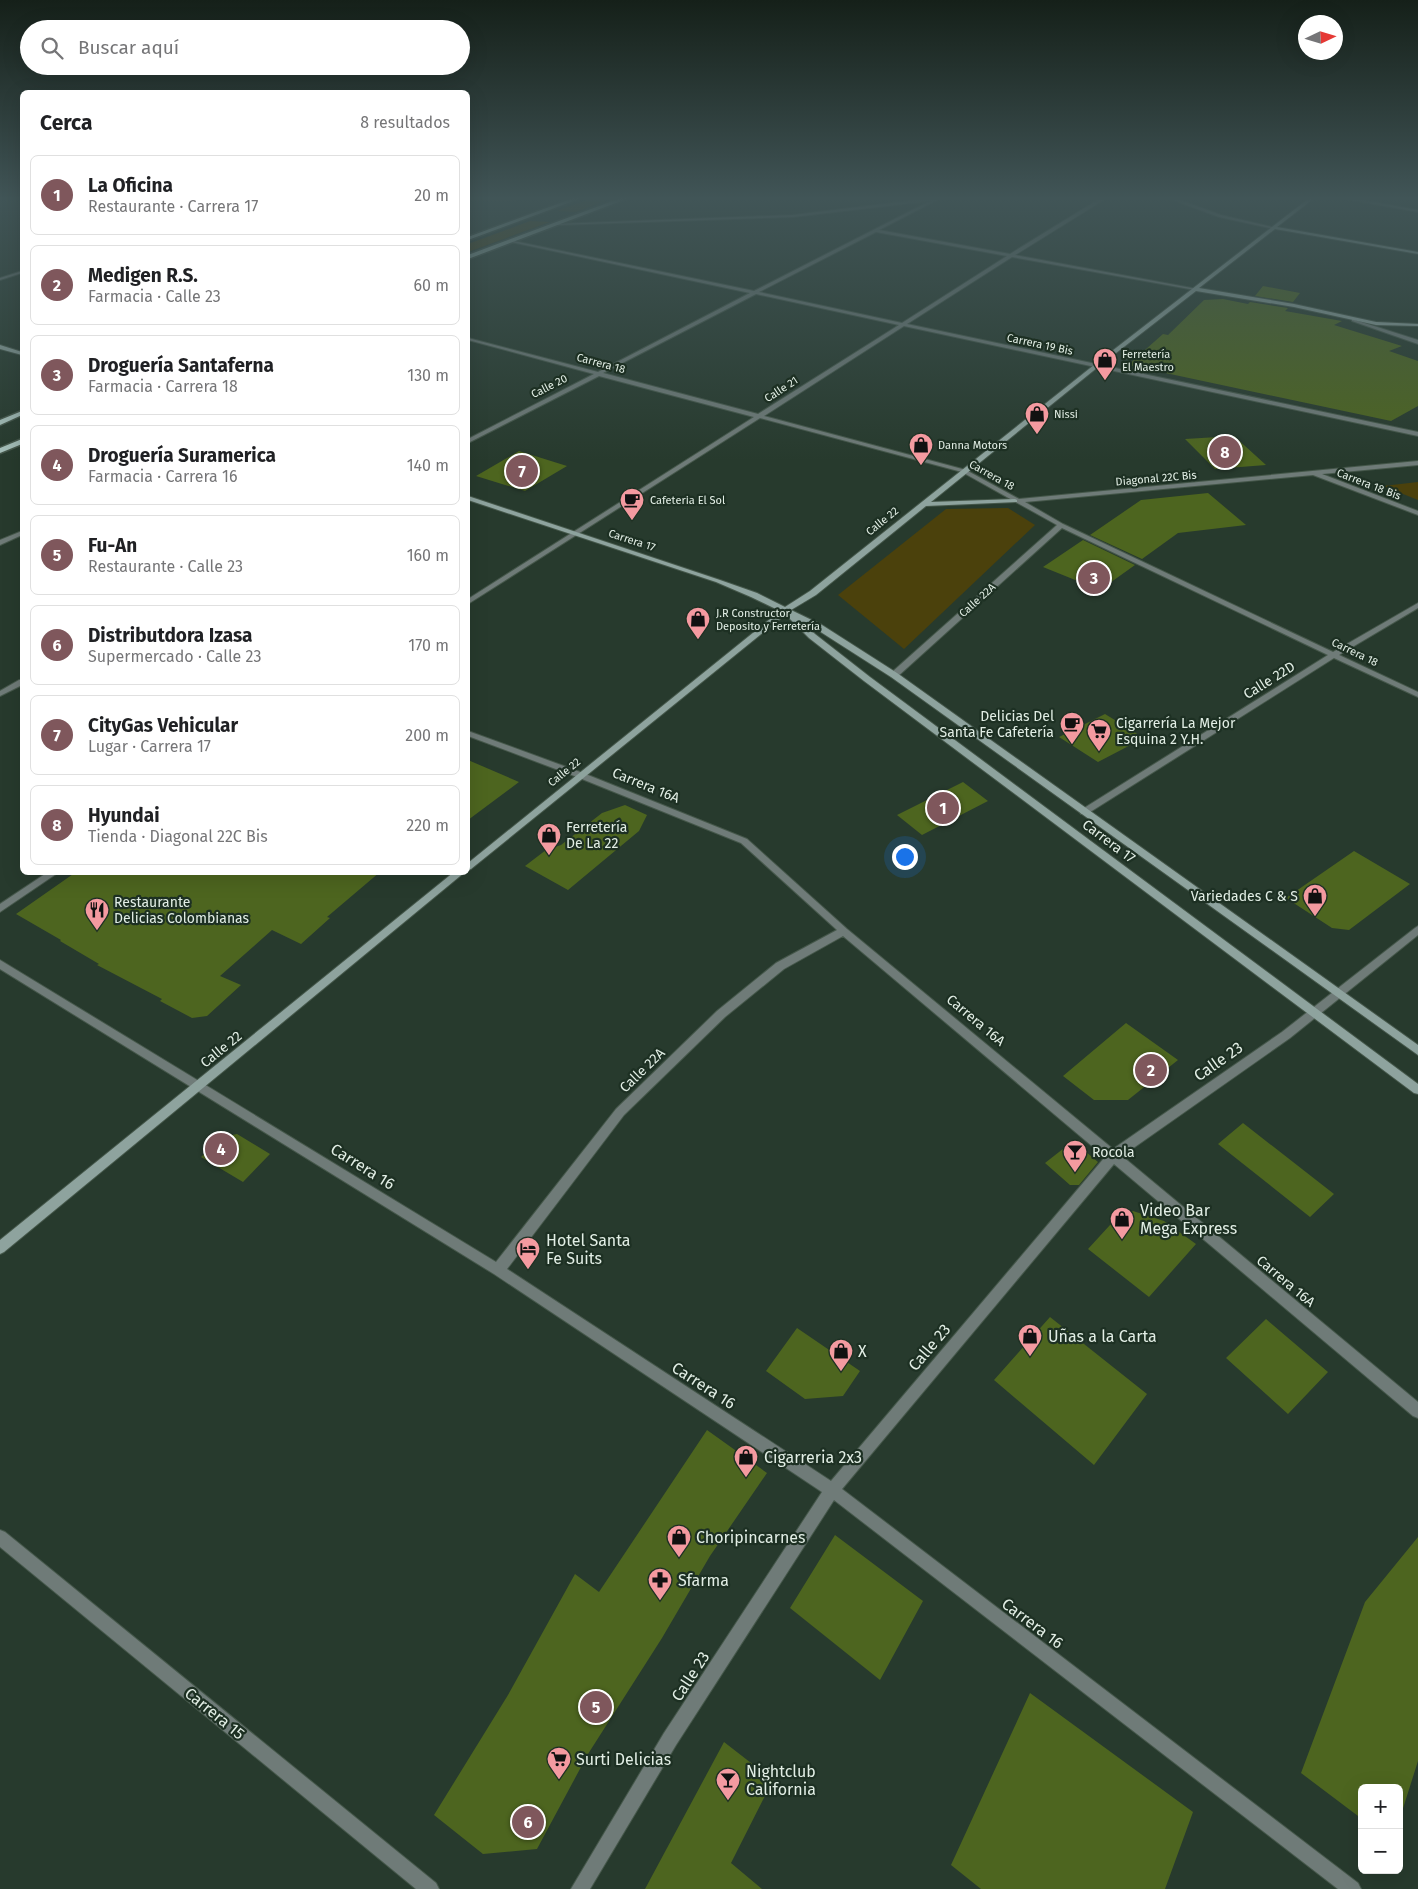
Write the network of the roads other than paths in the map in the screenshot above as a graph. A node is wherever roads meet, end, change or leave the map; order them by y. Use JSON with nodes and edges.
{"nodes":[{"id":1,"x":713,"y":284,"type":"edge"},
{"id":2,"x":772,"y":284,"type":"edge"},
{"id":3,"x":966,"y":284,"type":"edge"},
{"id":4,"x":1169,"y":284,"type":"edge"},
{"id":5,"x":1201,"y":284,"type":"edge"},
{"id":6,"x":1195,"y":289,"type":"junction"},
{"id":7,"x":755,"y":293,"type":"junction"},
{"id":8,"x":1354,"y":320,"type":"junction"},
{"id":9,"x":902,"y":324,"type":"junction"},
{"id":10,"x":1418,"y":326,"type":"edge"},
{"id":11,"x":470,"y":340,"type":"edge"},
{"id":12,"x":1418,"y":342,"type":"edge"},
{"id":13,"x":0,"y":347,"type":"edge"},
{"id":14,"x":20,"y":353,"type":"edge"},
{"id":15,"x":1096,"y":366,"type":"junction"},
{"id":16,"x":598,"y":374,"type":"junction"},
{"id":17,"x":20,"y":414,"type":"edge"},
{"id":18,"x":760,"y":417,"type":"junction"},
{"id":19,"x":0,"y":423,"type":"edge"},
{"id":20,"x":1418,"y":429,"type":"edge"},
{"id":21,"x":1410,"y":432,"type":"junction"},
{"id":22,"x":1418,"y":434,"type":"edge"},
{"id":23,"x":470,"y":440,"type":"edge"},
{"id":24,"x":20,"y":442,"type":"edge"},
{"id":25,"x":0,"y":451,"type":"edge"},
{"id":26,"x":1418,"y":463,"type":"edge"},
{"id":27,"x":964,"y":471,"type":"junction"},
{"id":28,"x":1312,"y":473,"type":"junction"},
{"id":29,"x":470,"y":499,"type":"edge"},
{"id":30,"x":1015,"y":501,"type":"junction"},
{"id":31,"x":923,"y":504,"type":"junction"},
{"id":32,"x":1418,"y":513,"type":"edge"},
{"id":33,"x":1060,"y":525,"type":"junction"},
{"id":34,"x":20,"y":534,"type":"edge"},
{"id":35,"x":576,"y":534,"type":"junction"},
{"id":36,"x":0,"y":543,"type":"edge"},
{"id":37,"x":470,"y":601,"type":"edge"},
{"id":38,"x":1418,"y":605,"type":"edge"},
{"id":39,"x":786,"y":610,"type":"junction"},
{"id":40,"x":1335,"y":654,"type":"junction"},
{"id":41,"x":894,"y":675,"type":"junction"},
{"id":42,"x":20,"y":683,"type":"edge"},
{"id":43,"x":0,"y":694,"type":"edge"},
{"id":44,"x":1418,"y":695,"type":"edge"},
{"id":45,"x":470,"y":733,"type":"edge"},
{"id":46,"x":580,"y":775,"type":"junction"},
{"id":47,"x":1084,"y":812,"type":"junction"},
{"id":48,"x":470,"y":865,"type":"edge"},
{"id":49,"x":51,"y":875,"type":"edge"},
{"id":50,"x":457,"y":875,"type":"edge"},
{"id":51,"x":0,"y":909,"type":"edge"},
{"id":52,"x":1418,"y":930,"type":"edge"},
{"id":53,"x":844,"y":931,"type":"junction"},
{"id":54,"x":0,"y":964,"type":"edge"},
{"id":55,"x":1338,"y":994,"type":"junction"},
{"id":56,"x":1314,"y":1013,"type":"junction"},
{"id":57,"x":1418,"y":1052,"type":"edge"},
{"id":58,"x":200,"y":1086,"type":"junction"},
{"id":59,"x":1418,"y":1090,"type":"edge"},
{"id":60,"x":1114,"y":1155,"type":"junction"},
{"id":61,"x":0,"y":1248,"type":"edge"},
{"id":62,"x":498,"y":1270,"type":"junction"},
{"id":63,"x":1418,"y":1412,"type":"edge"},
{"id":64,"x":832,"y":1490,"type":"junction"},
{"id":65,"x":0,"y":1537,"type":"edge"},
{"id":66,"x":430,"y":1889,"type":"edge"},
{"id":67,"x":580,"y":1889,"type":"edge"},
{"id":68,"x":1352,"y":1889,"type":"edge"}],
"edges":[{"from":1,"to":7,"type":"street","name":"Carrera 19 Bis"},
{"from":2,"to":7,"type":"street","name":"Calle 20"},
{"from":3,"to":9,"type":"street","name":"Calle 21"},
{"from":4,"to":6,"type":"street"},
{"from":5,"to":6,"type":"street","name":"Calle 22"},
{"from":6,"to":8,"type":"street"},
{"from":6,"to":15,"type":"street","name":"Calle 22"},
{"from":7,"to":9,"type":"street","name":"Carrera 19 Bis"},
{"from":7,"to":16,"type":"street","name":"Calle 20"},
{"from":8,"to":10,"type":"street"},
{"from":8,"to":12,"type":"street"},
{"from":9,"to":15,"type":"street","name":"Carrera 19 Bis"},
{"from":9,"to":18,"type":"street","name":"Calle 21"},
{"from":11,"to":16,"type":"street","name":"Carrera 18"},
{"from":13,"to":14,"type":"street"},
{"from":15,"to":21,"type":"street","name":"Carrera 19 Bis"},
{"from":15,"to":27,"type":"street","name":"Calle 22"},
{"from":16,"to":18,"type":"street","name":"Carrera 18"},
{"from":16,"to":23,"type":"street","name":"Calle 20"},
{"from":17,"to":19,"type":"main road"},
{"from":18,"to":27,"type":"street","name":"Carrera 18"},
{"from":18,"to":35,"type":"street","name":"Calle 21"},
{"from":20,"to":21,"type":"street"},
{"from":21,"to":22,"type":"street","name":"Carrera 19 Bis"},
{"from":24,"to":25,"type":"main road"},
{"from":26,"to":28,"type":"street","name":"Diagonal 22C Bis"},
{"from":27,"to":30,"type":"street","name":"Carrera 18"},
{"from":27,"to":31,"type":"street","name":"Calle 22"},
{"from":28,"to":30,"type":"street","name":"Diagonal 22C Bis"},
{"from":28,"to":32,"type":"street","name":"Carrera 18 Bis"},
{"from":29,"to":35,"type":"street","name":"Carrera 17"},
{"from":30,"to":31,"type":"street"},
{"from":30,"to":33,"type":"street","name":"Carrera 18"},
{"from":31,"to":39,"type":"street","name":"Calle 22"},
{"from":33,"to":40,"type":"street","name":"Carrera 18"},
{"from":33,"to":41,"type":"street","name":"Calle 22A"},
{"from":34,"to":36,"type":"street"},
{"from":35,"to":37,"type":"street","name":"Calle 21"},
{"from":35,"to":39,"type":"street","name":"Carrera 17"},
{"from":38,"to":40,"type":"street","name":"Calle 22D"},
{"from":39,"to":41,"type":"street","name":"Carrera 17"},
{"from":39,"to":46,"type":"street","name":"Calle 22"},
{"from":39,"to":56,"type":"street","name":"Carrera 17"},
{"from":40,"to":44,"type":"street","name":"Carrera 18"},
{"from":40,"to":47,"type":"street","name":"Calle 22D"},
{"from":41,"to":47,"type":"street","name":"Carrera 17"},
{"from":42,"to":43,"type":"street"},
{"from":45,"to":46,"type":"street","name":"Carrera 16A"},
{"from":46,"to":48,"type":"street","name":"Calle 22"},
{"from":46,"to":53,"type":"street","name":"Carrera 16A"},
{"from":47,"to":55,"type":"street","name":"Carrera 17"},
{"from":49,"to":51,"type":"street"},
{"from":50,"to":58,"type":"street","name":"Calle 22"},
{"from":52,"to":55,"type":"street","name":"Calle 23"},
{"from":53,"to":60,"type":"street","name":"Carrera 16A"},
{"from":53,"to":62,"type":"street","name":"Calle 22A"},
{"from":54,"to":58,"type":"street","name":"Carrera 16"},
{"from":55,"to":56,"type":"street","name":"Calle 23"},
{"from":55,"to":57,"type":"street","name":"Carrera 17"},
{"from":56,"to":59,"type":"street","name":"Carrera 17"},
{"from":56,"to":60,"type":"street","name":"Calle 23"},
{"from":58,"to":61,"type":"street","name":"Calle 22"},
{"from":58,"to":62,"type":"street","name":"Carrera 16"},
{"from":60,"to":63,"type":"street","name":"Carrera 16A"},
{"from":60,"to":64,"type":"street","name":"Calle 23"},
{"from":62,"to":64,"type":"street","name":"Carrera 16"},
{"from":64,"to":67,"type":"street","name":"Calle 23"},
{"from":64,"to":68,"type":"street","name":"Carrera 16"},
{"from":65,"to":66,"type":"street","name":"Carrera 15"}]}
